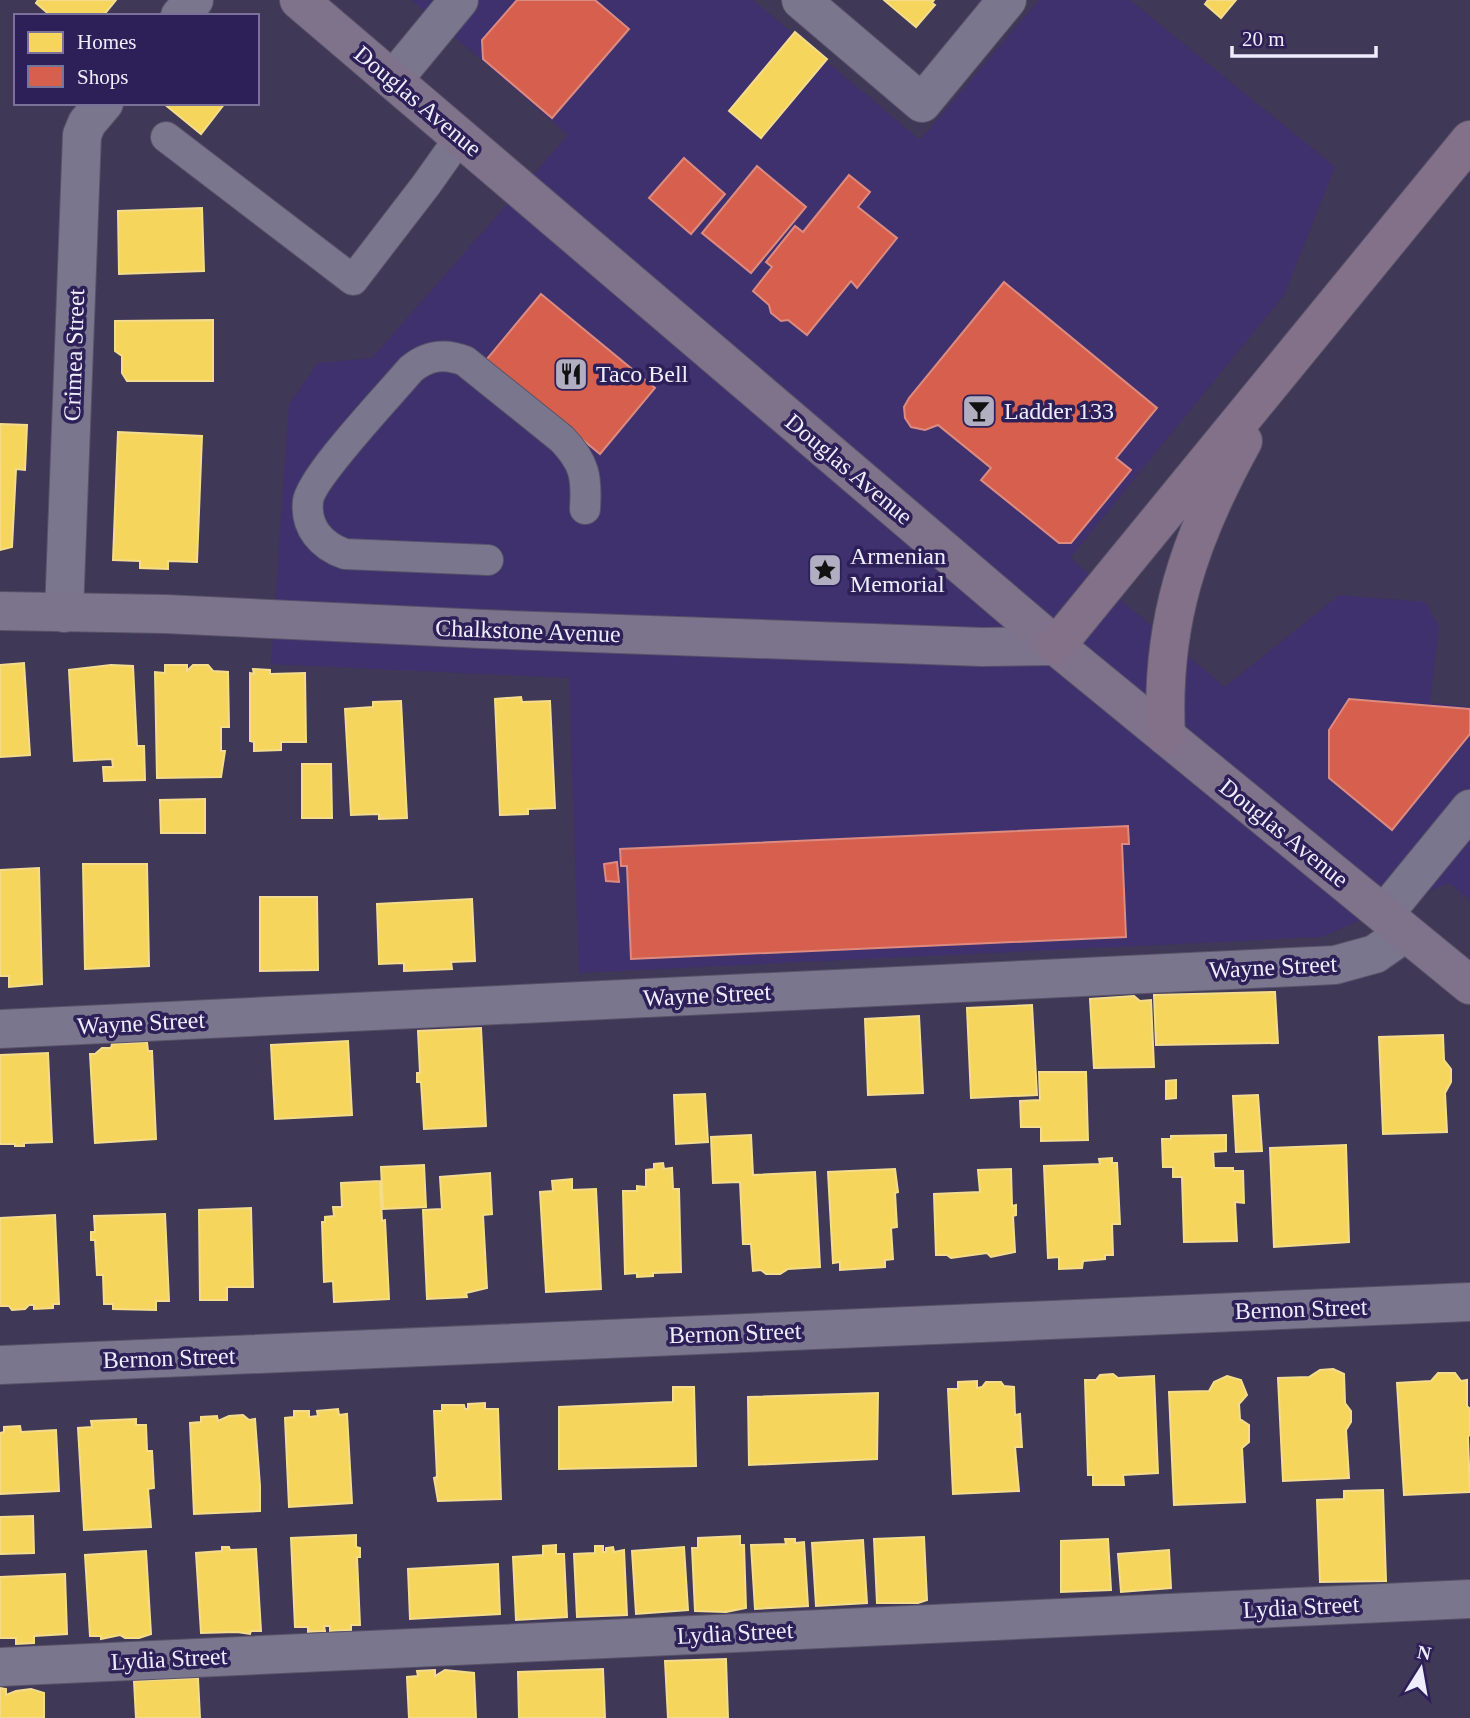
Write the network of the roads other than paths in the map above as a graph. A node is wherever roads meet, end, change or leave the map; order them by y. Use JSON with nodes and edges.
{"nodes":[{"id":1,"x":194,"y":0,"type":"edge"},
{"id":2,"x":299,"y":0,"type":"edge"},
{"id":3,"x":460,"y":0,"type":"edge"},
{"id":4,"x":801,"y":0,"type":"edge"},
{"id":5,"x":1007,"y":0,"type":"edge"},
{"id":6,"x":182,"y":14,"type":"edge"},
{"id":7,"x":393,"y":80,"type":"junction"},
{"id":8,"x":102,"y":105,"type":"edge"},
{"id":9,"x":166,"y":137,"type":"dead end"},
{"id":10,"x":460,"y":137,"type":"junction"},
{"id":11,"x":1470,"y":140,"type":"edge"},
{"id":12,"x":1285,"y":366,"type":"junction"},
{"id":13,"x":585,"y":509,"type":"dead end"},
{"id":14,"x":488,"y":560,"type":"dead end"},
{"id":15,"x":0,"y":611,"type":"edge"},
{"id":16,"x":64,"y":613,"type":"junction"},
{"id":17,"x":1056,"y":646,"type":"junction"},
{"id":18,"x":1166,"y":736,"type":"junction"},
{"id":19,"x":1470,"y":809,"type":"edge"},
{"id":20,"x":1394,"y":924,"type":"junction"},
{"id":21,"x":1470,"y":985,"type":"edge"},
{"id":22,"x":0,"y":1029,"type":"edge"},
{"id":23,"x":1470,"y":1302,"type":"edge"},
{"id":24,"x":0,"y":1365,"type":"edge"},
{"id":25,"x":1470,"y":1599,"type":"edge"},
{"id":26,"x":0,"y":1667,"type":"edge"}],
"edges":[{"from":1,"to":6,"type":"street"},
{"from":2,"to":7,"type":"main road","name":"Douglas Avenue"},
{"from":3,"to":7,"type":"street"},
{"from":4,"to":5,"type":"street"},
{"from":7,"to":10,"type":"main road","name":"Douglas Avenue"},
{"from":8,"to":16,"type":"street","name":"Crimea Street"},
{"from":9,"to":10,"type":"lane"},
{"from":10,"to":17,"type":"main road","name":"Douglas Avenue"},
{"from":11,"to":12,"type":"highway"},
{"from":12,"to":17,"type":"highway"},
{"from":12,"to":18,"type":"highway"},
{"from":13,"to":14,"type":"lane"},
{"from":15,"to":16,"type":"main road","name":"Chalkstone Avenue"},
{"from":16,"to":17,"type":"main road","name":"Chalkstone Avenue"},
{"from":17,"to":18,"type":"main road","name":"Douglas Avenue"},
{"from":18,"to":20,"type":"main road","name":"Douglas Avenue"},
{"from":19,"to":20,"type":"street"},
{"from":20,"to":21,"type":"main road","name":"Douglas Avenue"},
{"from":20,"to":22,"type":"street","name":"Wayne Street"},
{"from":23,"to":24,"type":"street","name":"Bernon Street"},
{"from":25,"to":26,"type":"street","name":"Lydia Street"}]}
